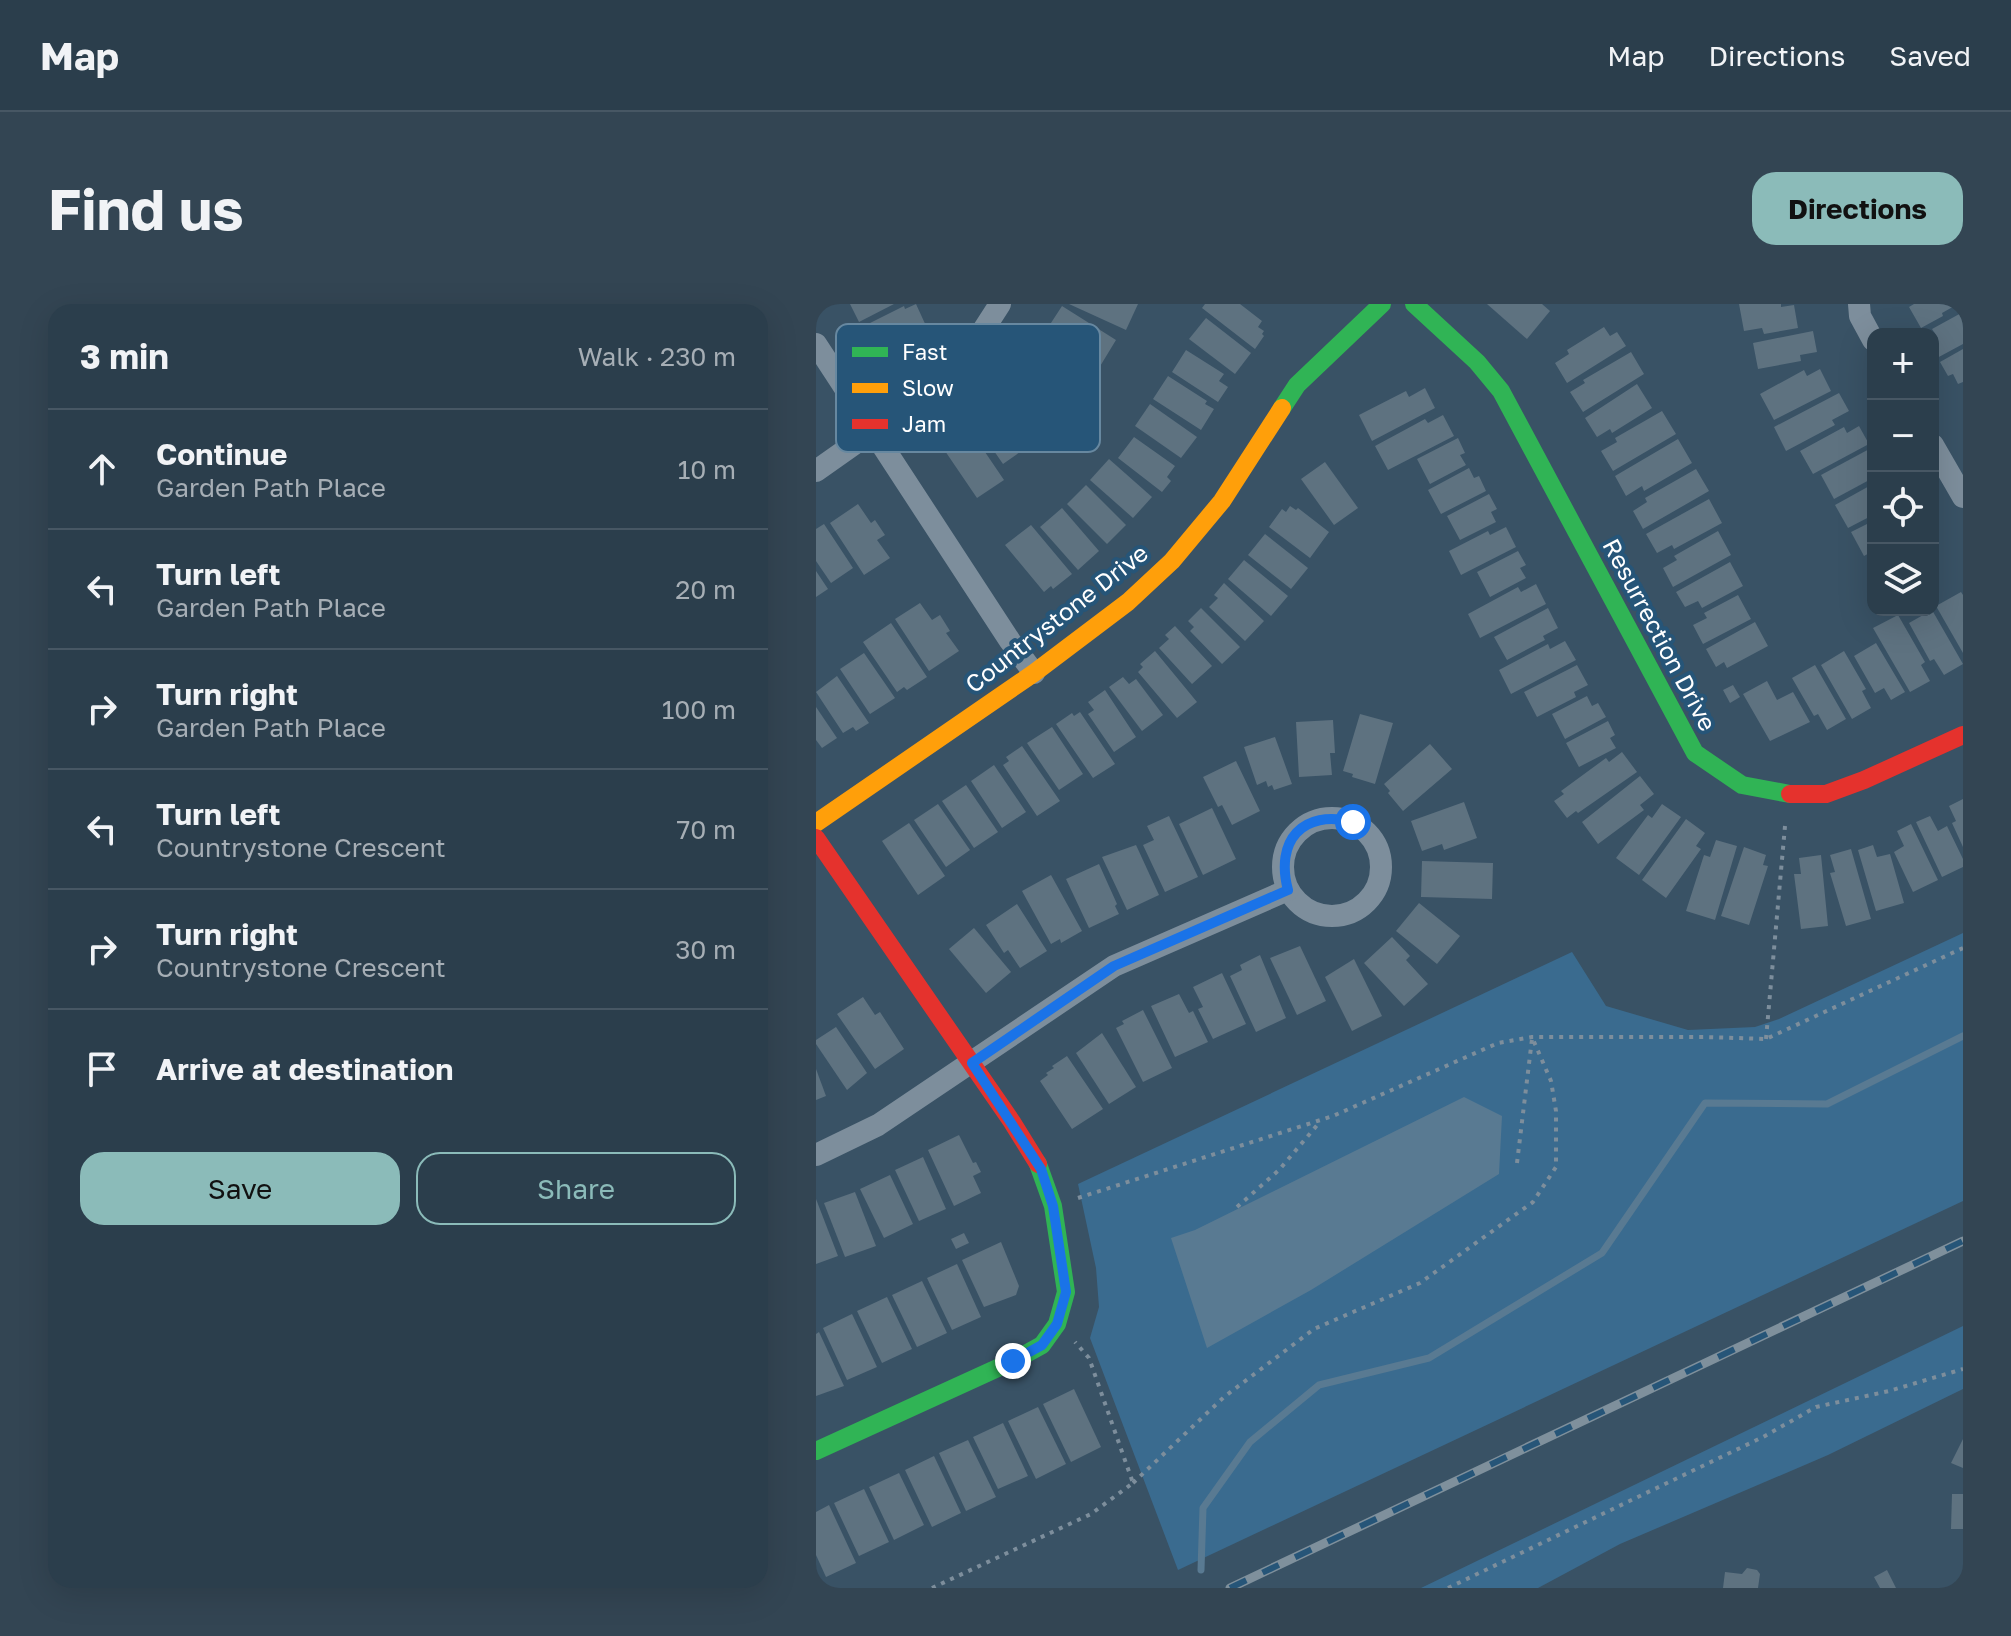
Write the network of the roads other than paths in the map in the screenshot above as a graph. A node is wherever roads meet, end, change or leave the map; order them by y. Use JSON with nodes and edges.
{"nodes":[{"id":1,"x":1000,"y":304,"type":"edge"},
{"id":2,"x":1382,"y":304,"type":"edge"},
{"id":3,"x":1414,"y":304,"type":"edge"},
{"id":4,"x":1859,"y":304,"type":"edge"},
{"id":5,"x":987,"y":324,"type":"edge"},
{"id":6,"x":1867,"y":329,"type":"edge"},
{"id":7,"x":816,"y":344,"type":"edge"},
{"id":8,"x":836,"y":374,"type":"edge"},
{"id":9,"x":844,"y":452,"type":"edge"},
{"id":10,"x":887,"y":452,"type":"edge"},
{"id":11,"x":1939,"y":455,"type":"edge"},
{"id":12,"x":816,"y":471,"type":"edge"},
{"id":13,"x":1963,"y":497,"type":"edge"},
{"id":14,"x":1034,"y":673,"type":"junction"},
{"id":15,"x":1963,"y":735,"type":"edge"},
{"id":16,"x":816,"y":823,"type":"edge"},
{"id":17,"x":816,"y":838,"type":"edge"},
{"id":18,"x":1288,"y":890,"type":"junction"},
{"id":19,"x":972,"y":1063,"type":"junction"},
{"id":20,"x":816,"y":1155,"type":"edge"},
{"id":21,"x":816,"y":1451,"type":"edge"}],
"edges":[{"from":1,"to":5,"type":"street"},
{"from":2,"to":14,"type":"street","name":"Countrystone Drive"},
{"from":3,"to":15,"type":"street","name":"Resurrection Drive"},
{"from":4,"to":6,"type":"street"},
{"from":7,"to":8,"type":"street"},
{"from":9,"to":12,"type":"street"},
{"from":10,"to":14,"type":"street"},
{"from":11,"to":13,"type":"street"},
{"from":14,"to":16,"type":"street","name":"Countrystone Drive"},
{"from":17,"to":19,"type":"street"},
{"from":18,"to":18,"type":"street"},
{"from":18,"to":19,"type":"street"},
{"from":19,"to":20,"type":"street"},
{"from":19,"to":21,"type":"street"}]}
